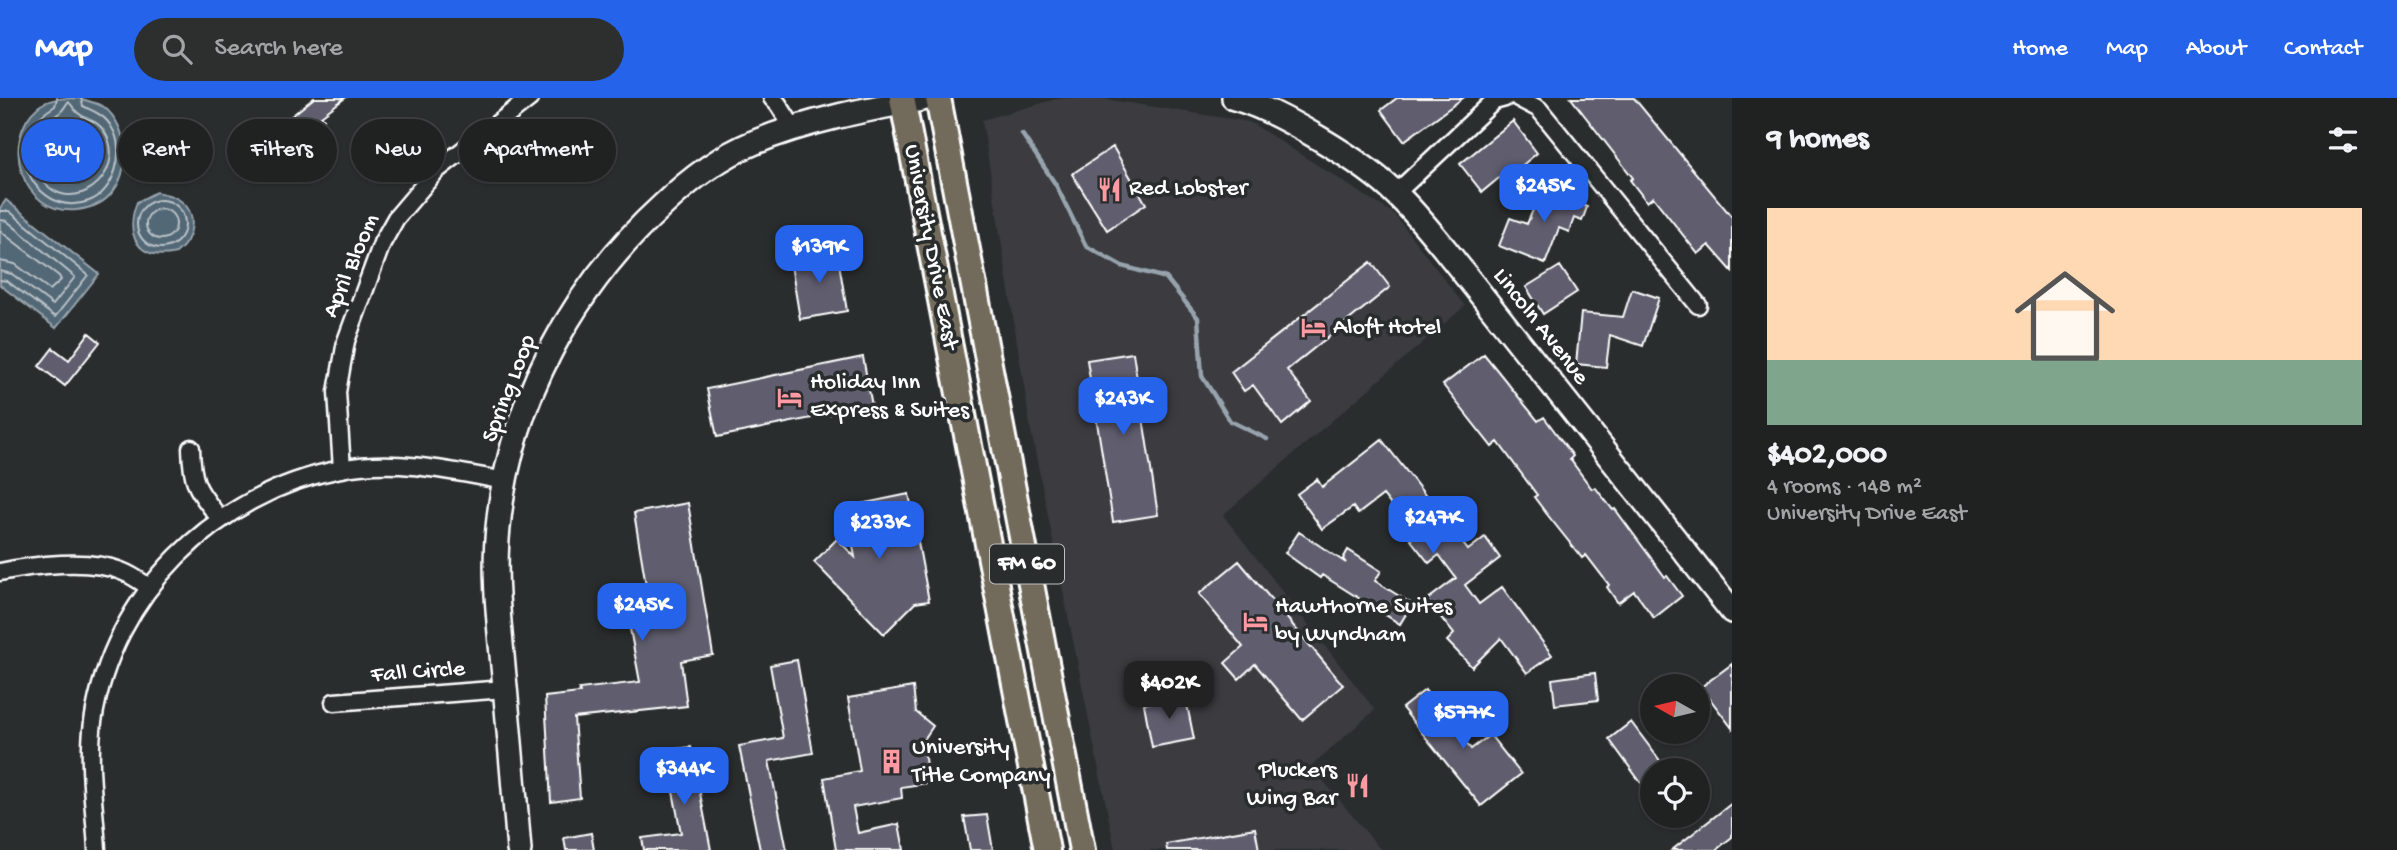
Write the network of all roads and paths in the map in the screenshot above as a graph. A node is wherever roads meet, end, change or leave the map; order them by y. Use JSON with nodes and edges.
{"nodes":[{"id":1,"x":530,"y":98,"type":"edge"},
{"id":2,"x":772,"y":98,"type":"edge"},
{"id":3,"x":927,"y":98,"type":"edge"},
{"id":4,"x":938,"y":98,"type":"edge"},
{"id":5,"x":1234,"y":98,"type":"edge"},
{"id":6,"x":1505,"y":98,"type":"edge"},
{"id":7,"x":1518,"y":98,"type":"edge"},
{"id":8,"x":902,"y":100,"type":"edge"},
{"id":9,"x":794,"y":129,"type":"junction"},
{"id":10,"x":1396,"y":193,"type":"junction"},
{"id":11,"x":1699,"y":305,"type":"dead end"},
{"id":12,"x":191,"y":448,"type":"dead end"},
{"id":13,"x":342,"y":469,"type":"junction"},
{"id":14,"x":505,"y":481,"type":"junction"},
{"id":15,"x":220,"y":519,"type":"junction"},
{"id":16,"x":0,"y":572,"type":"edge"},
{"id":17,"x":149,"y":588,"type":"junction"},
{"id":18,"x":1732,"y":611,"type":"edge"},
{"id":19,"x":1039,"y":629,"type":"junction"},
{"id":20,"x":1005,"y":637,"type":"junction"},
{"id":21,"x":505,"y":689,"type":"junction"},
{"id":22,"x":334,"y":702,"type":"dead end"},
{"id":23,"x":97,"y":850,"type":"edge"},
{"id":24,"x":519,"y":850,"type":"edge"},
{"id":25,"x":1047,"y":850,"type":"edge"},
{"id":26,"x":1082,"y":850,"type":"edge"}],
"edges":[{"from":1,"to":13,"type":"street","name":"April Bloom"},
{"from":2,"to":9,"type":"street"},
{"from":3,"to":8,"type":"street","name":"Spring Loop"},
{"from":4,"to":19,"type":"main road","name":"University Drive East","number":"FM 60"},
{"from":5,"to":10,"type":"street","name":"Lincoln Avenue"},
{"from":6,"to":10,"type":"street"},
{"from":7,"to":11,"type":"street"},
{"from":8,"to":9,"type":"street","name":"Spring Loop"},
{"from":8,"to":20,"type":"main road","name":"University Drive East","number":"FM 60"},
{"from":9,"to":14,"type":"street","name":"Spring Loop"},
{"from":10,"to":18,"type":"street","name":"Lincoln Avenue"},
{"from":12,"to":15,"type":"street"},
{"from":13,"to":14,"type":"street"},
{"from":13,"to":15,"type":"street"},
{"from":14,"to":21,"type":"street","name":"Spring Loop"},
{"from":15,"to":17,"type":"street"},
{"from":16,"to":17,"type":"street"},
{"from":17,"to":23,"type":"street"},
{"from":19,"to":20,"type":"main road"},
{"from":19,"to":26,"type":"main road","name":"University Drive East","number":"FM 60"},
{"from":20,"to":25,"type":"main road","name":"University Drive East","number":"FM 60"},
{"from":21,"to":22,"type":"street","name":"Fall Circle"},
{"from":21,"to":24,"type":"street","name":"Spring Loop"}]}
